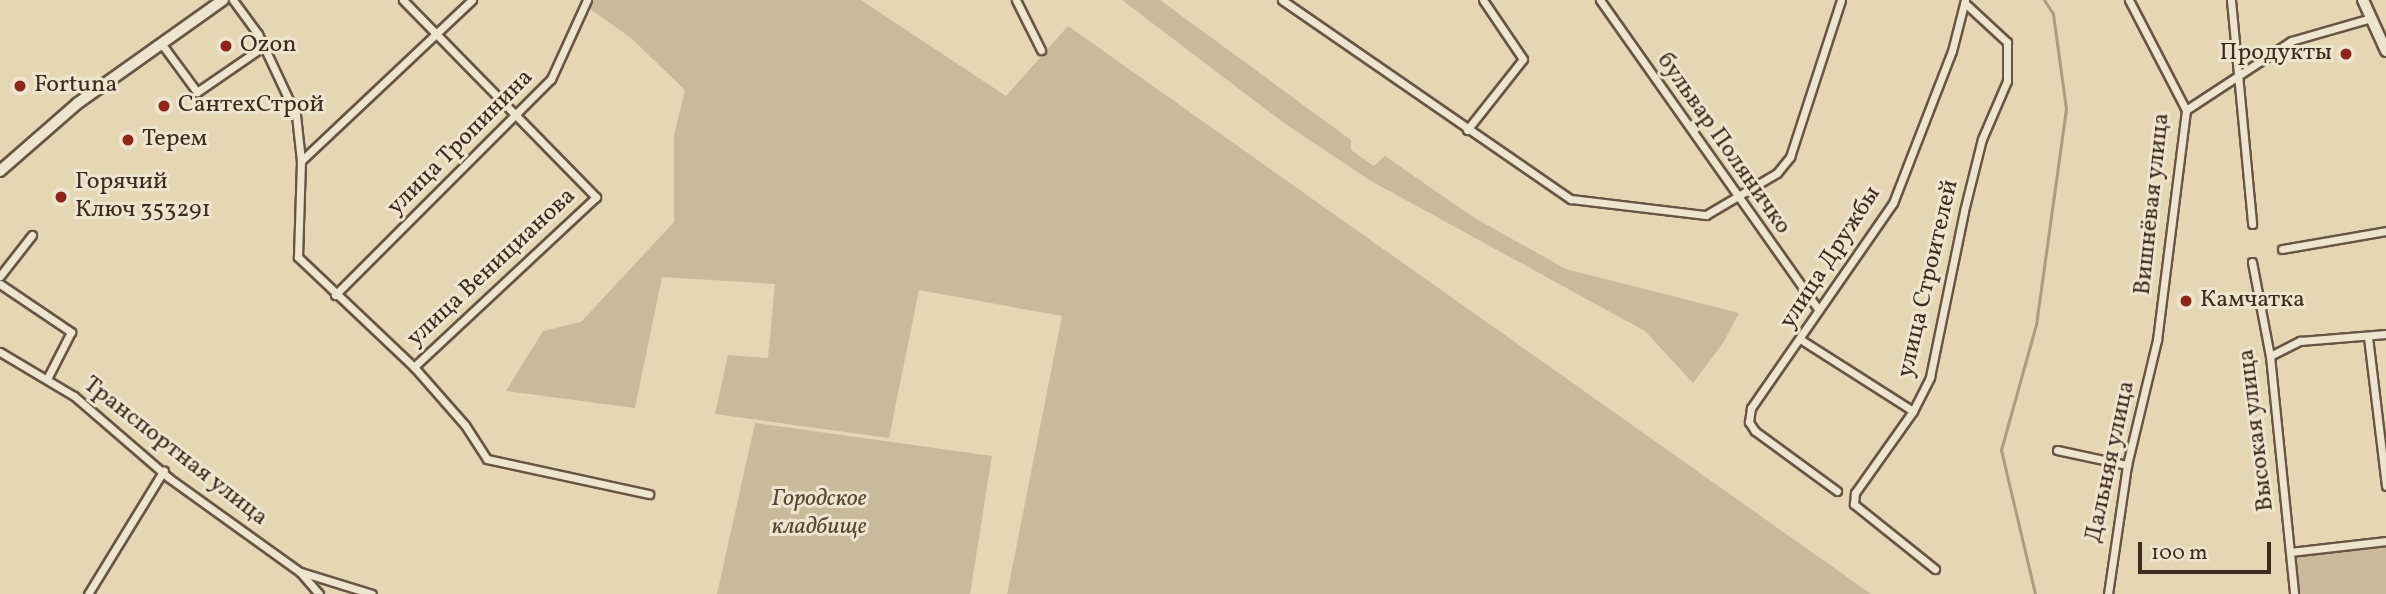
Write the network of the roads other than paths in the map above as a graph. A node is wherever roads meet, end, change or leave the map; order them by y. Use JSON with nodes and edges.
{"nodes":[{"id":1,"x":223,"y":0,"type":"edge"},
{"id":2,"x":233,"y":0,"type":"edge"},
{"id":3,"x":403,"y":0,"type":"edge"},
{"id":4,"x":472,"y":0,"type":"edge"},
{"id":5,"x":587,"y":0,"type":"edge"},
{"id":6,"x":1016,"y":0,"type":"edge"},
{"id":7,"x":1282,"y":0,"type":"edge"},
{"id":8,"x":1483,"y":0,"type":"edge"},
{"id":9,"x":1600,"y":0,"type":"edge"},
{"id":10,"x":1841,"y":0,"type":"edge"},
{"id":11,"x":2129,"y":0,"type":"edge"},
{"id":12,"x":2231,"y":0,"type":"edge"},
{"id":13,"x":2363,"y":0,"type":"edge"},
{"id":14,"x":1966,"y":3,"type":"edge"},
{"id":15,"x":2371,"y":18,"type":"junction"},
{"id":16,"x":258,"y":34,"type":"junction"},
{"id":17,"x":438,"y":34,"type":"junction"},
{"id":18,"x":161,"y":43,"type":"junction"},
{"id":19,"x":1041,"y":50,"type":"dead end"},
{"id":20,"x":2386,"y":51,"type":"edge"},
{"id":21,"x":2237,"y":73,"type":"junction"},
{"id":22,"x":2186,"y":110,"type":"junction"},
{"id":23,"x":518,"y":117,"type":"junction"},
{"id":24,"x":1467,"y":130,"type":"junction"},
{"id":25,"x":302,"y":161,"type":"junction"},
{"id":26,"x":0,"y":171,"type":"edge"},
{"id":27,"x":1737,"y":200,"type":"junction"},
{"id":28,"x":2252,"y":224,"type":"dead end"},
{"id":29,"x":2386,"y":231,"type":"edge"},
{"id":30,"x":32,"y":235,"type":"dead end"},
{"id":31,"x":2282,"y":249,"type":"dead end"},
{"id":32,"x":2252,"y":262,"type":"dead end"},
{"id":33,"x":0,"y":276,"type":"edge"},
{"id":34,"x":0,"y":284,"type":"edge"},
{"id":35,"x":335,"y":295,"type":"junction"},
{"id":36,"x":1817,"y":308,"type":"junction"},
{"id":37,"x":2386,"y":334,"type":"edge"},
{"id":38,"x":2368,"y":337,"type":"junction"},
{"id":39,"x":1801,"y":339,"type":"junction"},
{"id":40,"x":2157,"y":340,"type":"joint"},
{"id":41,"x":0,"y":352,"type":"edge"},
{"id":42,"x":2270,"y":356,"type":"junction"},
{"id":43,"x":414,"y":367,"type":"junction"},
{"id":44,"x":47,"y":379,"type":"junction"},
{"id":45,"x":1913,"y":411,"type":"junction"},
{"id":46,"x":2057,"y":450,"type":"dead end"},
{"id":47,"x":2127,"y":465,"type":"junction"},
{"id":48,"x":164,"y":470,"type":"junction"},
{"id":49,"x":2386,"y":486,"type":"edge"},
{"id":50,"x":1837,"y":491,"type":"dead end"},
{"id":51,"x":649,"y":494,"type":"dead end"},
{"id":52,"x":2386,"y":541,"type":"edge"},
{"id":53,"x":2290,"y":552,"type":"junction"},
{"id":54,"x":1935,"y":569,"type":"dead end"},
{"id":55,"x":300,"y":572,"type":"junction"},
{"id":56,"x":88,"y":594,"type":"edge"},
{"id":57,"x":319,"y":594,"type":"edge"},
{"id":58,"x":372,"y":594,"type":"edge"},
{"id":59,"x":2108,"y":594,"type":"edge"},
{"id":60,"x":2294,"y":594,"type":"edge"}],
"edges":[{"from":1,"to":18,"type":"street"},
{"from":2,"to":16,"type":"street"},
{"from":3,"to":17,"type":"street"},
{"from":4,"to":17,"type":"street"},
{"from":5,"to":23,"type":"street","name":"улица Тропинина"},
{"from":6,"to":19,"type":"street"},
{"from":7,"to":24,"type":"street"},
{"from":8,"to":24,"type":"street"},
{"from":9,"to":27,"type":"street","name":"бульвар Поляничко"},
{"from":10,"to":27,"type":"street"},
{"from":11,"to":22,"type":"street","name":"Вишнёвая улица"},
{"from":12,"to":21,"type":"street"},
{"from":13,"to":15,"type":"street"},
{"from":14,"to":36,"type":"street","name":"улица Дружбы"},
{"from":14,"to":45,"type":"street","name":"улица Строителей"},
{"from":15,"to":20,"type":"street"},
{"from":15,"to":21,"type":"street"},
{"from":16,"to":18,"type":"street"},
{"from":16,"to":25,"type":"street"},
{"from":17,"to":23,"type":"street"},
{"from":17,"to":25,"type":"street"},
{"from":18,"to":26,"type":"street"},
{"from":21,"to":22,"type":"street"},
{"from":21,"to":28,"type":"street"},
{"from":22,"to":40,"type":"street","name":"Вишнёвая улица"},
{"from":23,"to":35,"type":"street","name":"улица Тропинина"},
{"from":23,"to":43,"type":"street","name":"улица Веницианова"},
{"from":24,"to":27,"type":"street"},
{"from":25,"to":35,"type":"street"},
{"from":27,"to":36,"type":"street","name":"бульвар Поляничко"},
{"from":29,"to":31,"type":"street"},
{"from":30,"to":33,"type":"street"},
{"from":32,"to":42,"type":"street","name":"Высокая улица"},
{"from":34,"to":44,"type":"street"},
{"from":35,"to":43,"type":"street"},
{"from":36,"to":39,"type":"street","name":"улица Дружбы"},
{"from":37,"to":38,"type":"street"},
{"from":38,"to":42,"type":"street"},
{"from":38,"to":49,"type":"street"},
{"from":39,"to":45,"type":"street"},
{"from":39,"to":50,"type":"street","name":"улица Дружбы"},
{"from":40,"to":47,"type":"street","name":"Дальняя улица"},
{"from":41,"to":44,"type":"street","name":"Транспортная улица"},
{"from":42,"to":53,"type":"street","name":"Высокая улица"},
{"from":43,"to":51,"type":"street"},
{"from":44,"to":48,"type":"street","name":"Транспортная улица"},
{"from":45,"to":54,"type":"street","name":"улица Строителей"},
{"from":46,"to":47,"type":"street"},
{"from":47,"to":59,"type":"street","name":"Дальняя улица"},
{"from":48,"to":55,"type":"street","name":"Транспортная улица"},
{"from":48,"to":56,"type":"street"},
{"from":52,"to":53,"type":"street"},
{"from":53,"to":60,"type":"street","name":"Высокая улица"},
{"from":55,"to":57,"type":"street","name":"Транспортная улица"},
{"from":55,"to":58,"type":"street"}]}
